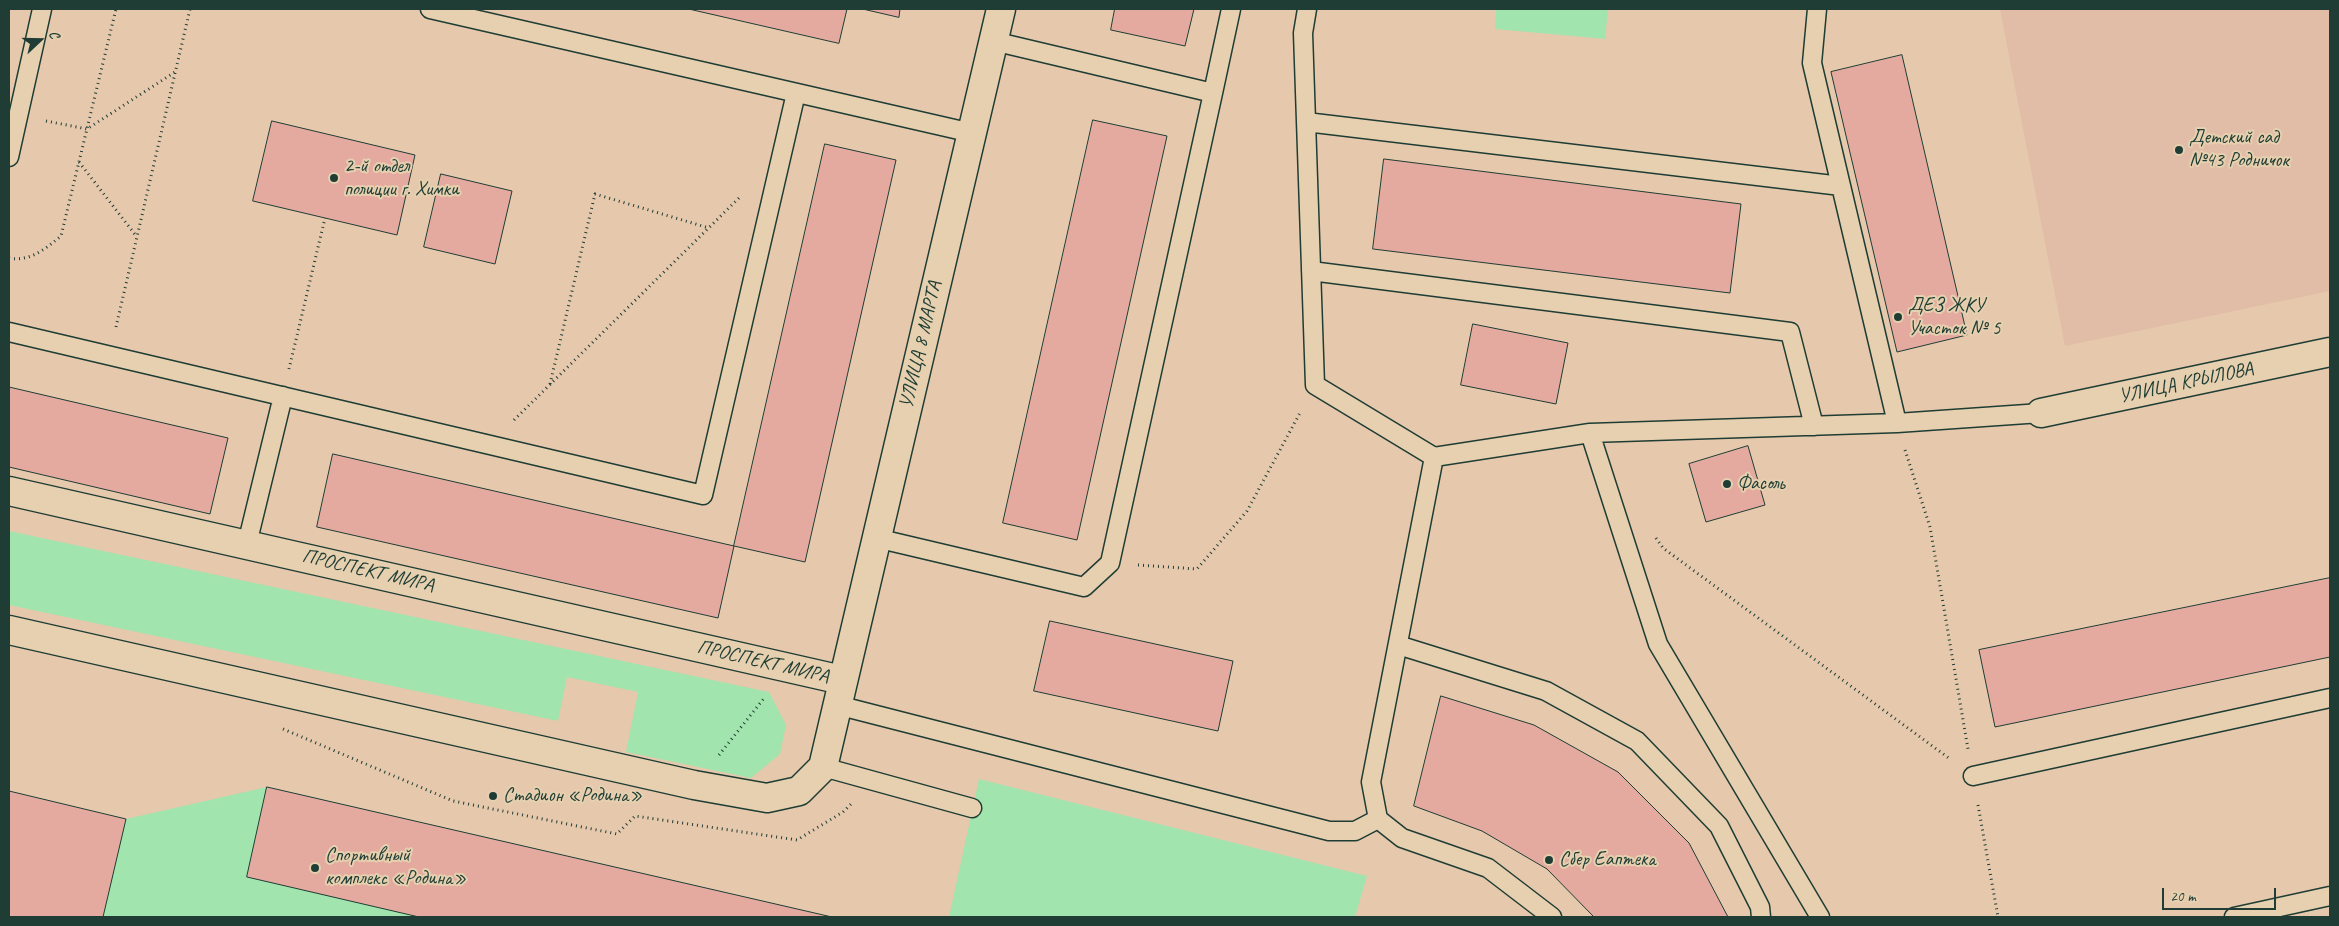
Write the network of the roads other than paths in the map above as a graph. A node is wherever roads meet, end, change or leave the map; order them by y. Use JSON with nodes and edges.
{"nodes":[{"id":1,"x":42,"y":9,"type":"edge"},
{"id":2,"x":430,"y":9,"type":"edge"},
{"id":3,"x":1001,"y":9,"type":"edge"},
{"id":4,"x":1231,"y":9,"type":"edge"},
{"id":5,"x":1307,"y":9,"type":"edge"},
{"id":6,"x":1817,"y":9,"type":"edge"},
{"id":7,"x":993,"y":41,"type":"junction"},
{"id":8,"x":796,"y":93,"type":"junction"},
{"id":9,"x":1213,"y":93,"type":"junction"},
{"id":10,"x":1306,"y":122,"type":"junction"},
{"id":11,"x":972,"y":133,"type":"junction"},
{"id":12,"x":9,"y":157,"type":"edge"},
{"id":13,"x":1841,"y":186,"type":"junction"},
{"id":14,"x":1311,"y":271,"type":"junction"},
{"id":15,"x":9,"y":332,"type":"edge"},
{"id":16,"x":2330,"y":352,"type":"edge"},
{"id":17,"x":283,"y":396,"type":"junction"},
{"id":18,"x":2041,"y":413,"type":"joint"},
{"id":19,"x":1897,"y":423,"type":"junction"},
{"id":20,"x":1814,"y":426,"type":"junction"},
{"id":21,"x":1590,"y":433,"type":"junction"},
{"id":22,"x":1434,"y":457,"type":"junction"},
{"id":23,"x":9,"y":491,"type":"edge"},
{"id":24,"x":876,"y":538,"type":"junction"},
{"id":25,"x":247,"y":544,"type":"junction"},
{"id":26,"x":9,"y":630,"type":"edge"},
{"id":27,"x":1398,"y":645,"type":"junction"},
{"id":28,"x":839,"y":693,"type":"junction"},
{"id":29,"x":2330,"y":698,"type":"edge"},
{"id":30,"x":823,"y":767,"type":"junction"},
{"id":31,"x":1973,"y":776,"type":"road end"},
{"id":32,"x":972,"y":808,"type":"dead end"},
{"id":33,"x":1378,"y":819,"type":"junction"},
{"id":34,"x":2330,"y":896,"type":"edge"},
{"id":35,"x":1552,"y":917,"type":"edge"},
{"id":36,"x":1761,"y":917,"type":"edge"},
{"id":37,"x":1820,"y":917,"type":"edge"},
{"id":38,"x":2234,"y":917,"type":"edge"}],
"edges":[{"from":1,"to":12,"type":"lane"},
{"from":2,"to":8,"type":"lane"},
{"from":3,"to":7,"type":"street","name":"УЛИЦА 8 МАРТА"},
{"from":4,"to":9,"type":"lane"},
{"from":5,"to":10,"type":"lane"},
{"from":6,"to":13,"type":"lane"},
{"from":7,"to":9,"type":"lane"},
{"from":7,"to":11,"type":"street","name":"УЛИЦА 8 МАРТА"},
{"from":8,"to":11,"type":"lane"},
{"from":8,"to":17,"type":"lane"},
{"from":9,"to":24,"type":"lane"},
{"from":10,"to":13,"type":"lane"},
{"from":10,"to":14,"type":"lane"},
{"from":11,"to":24,"type":"street","name":"УЛИЦА 8 МАРТА"},
{"from":13,"to":19,"type":"lane"},
{"from":14,"to":20,"type":"lane"},
{"from":14,"to":22,"type":"lane"},
{"from":15,"to":17,"type":"lane"},
{"from":16,"to":18,"type":"street","name":"УЛИЦА КРЫЛОВА"},
{"from":17,"to":25,"type":"lane"},
{"from":18,"to":19,"type":"lane"},
{"from":19,"to":20,"type":"lane"},
{"from":20,"to":21,"type":"lane"},
{"from":21,"to":22,"type":"lane"},
{"from":21,"to":37,"type":"lane"},
{"from":22,"to":27,"type":"lane"},
{"from":23,"to":25,"type":"street","name":"ПРОСПЕКТ МИРА"},
{"from":24,"to":28,"type":"street","name":"УЛИЦА 8 МАРТА"},
{"from":25,"to":28,"type":"street","name":"ПРОСПЕКТ МИРА"},
{"from":26,"to":30,"type":"street"},
{"from":27,"to":33,"type":"lane"},
{"from":27,"to":36,"type":"lane"},
{"from":28,"to":30,"type":"street","name":"ПРОСПЕКТ МИРА"},
{"from":28,"to":33,"type":"lane"},
{"from":29,"to":31,"type":"lane"},
{"from":30,"to":32,"type":"lane"},
{"from":33,"to":35,"type":"lane"},
{"from":34,"to":38,"type":"lane"}]}
